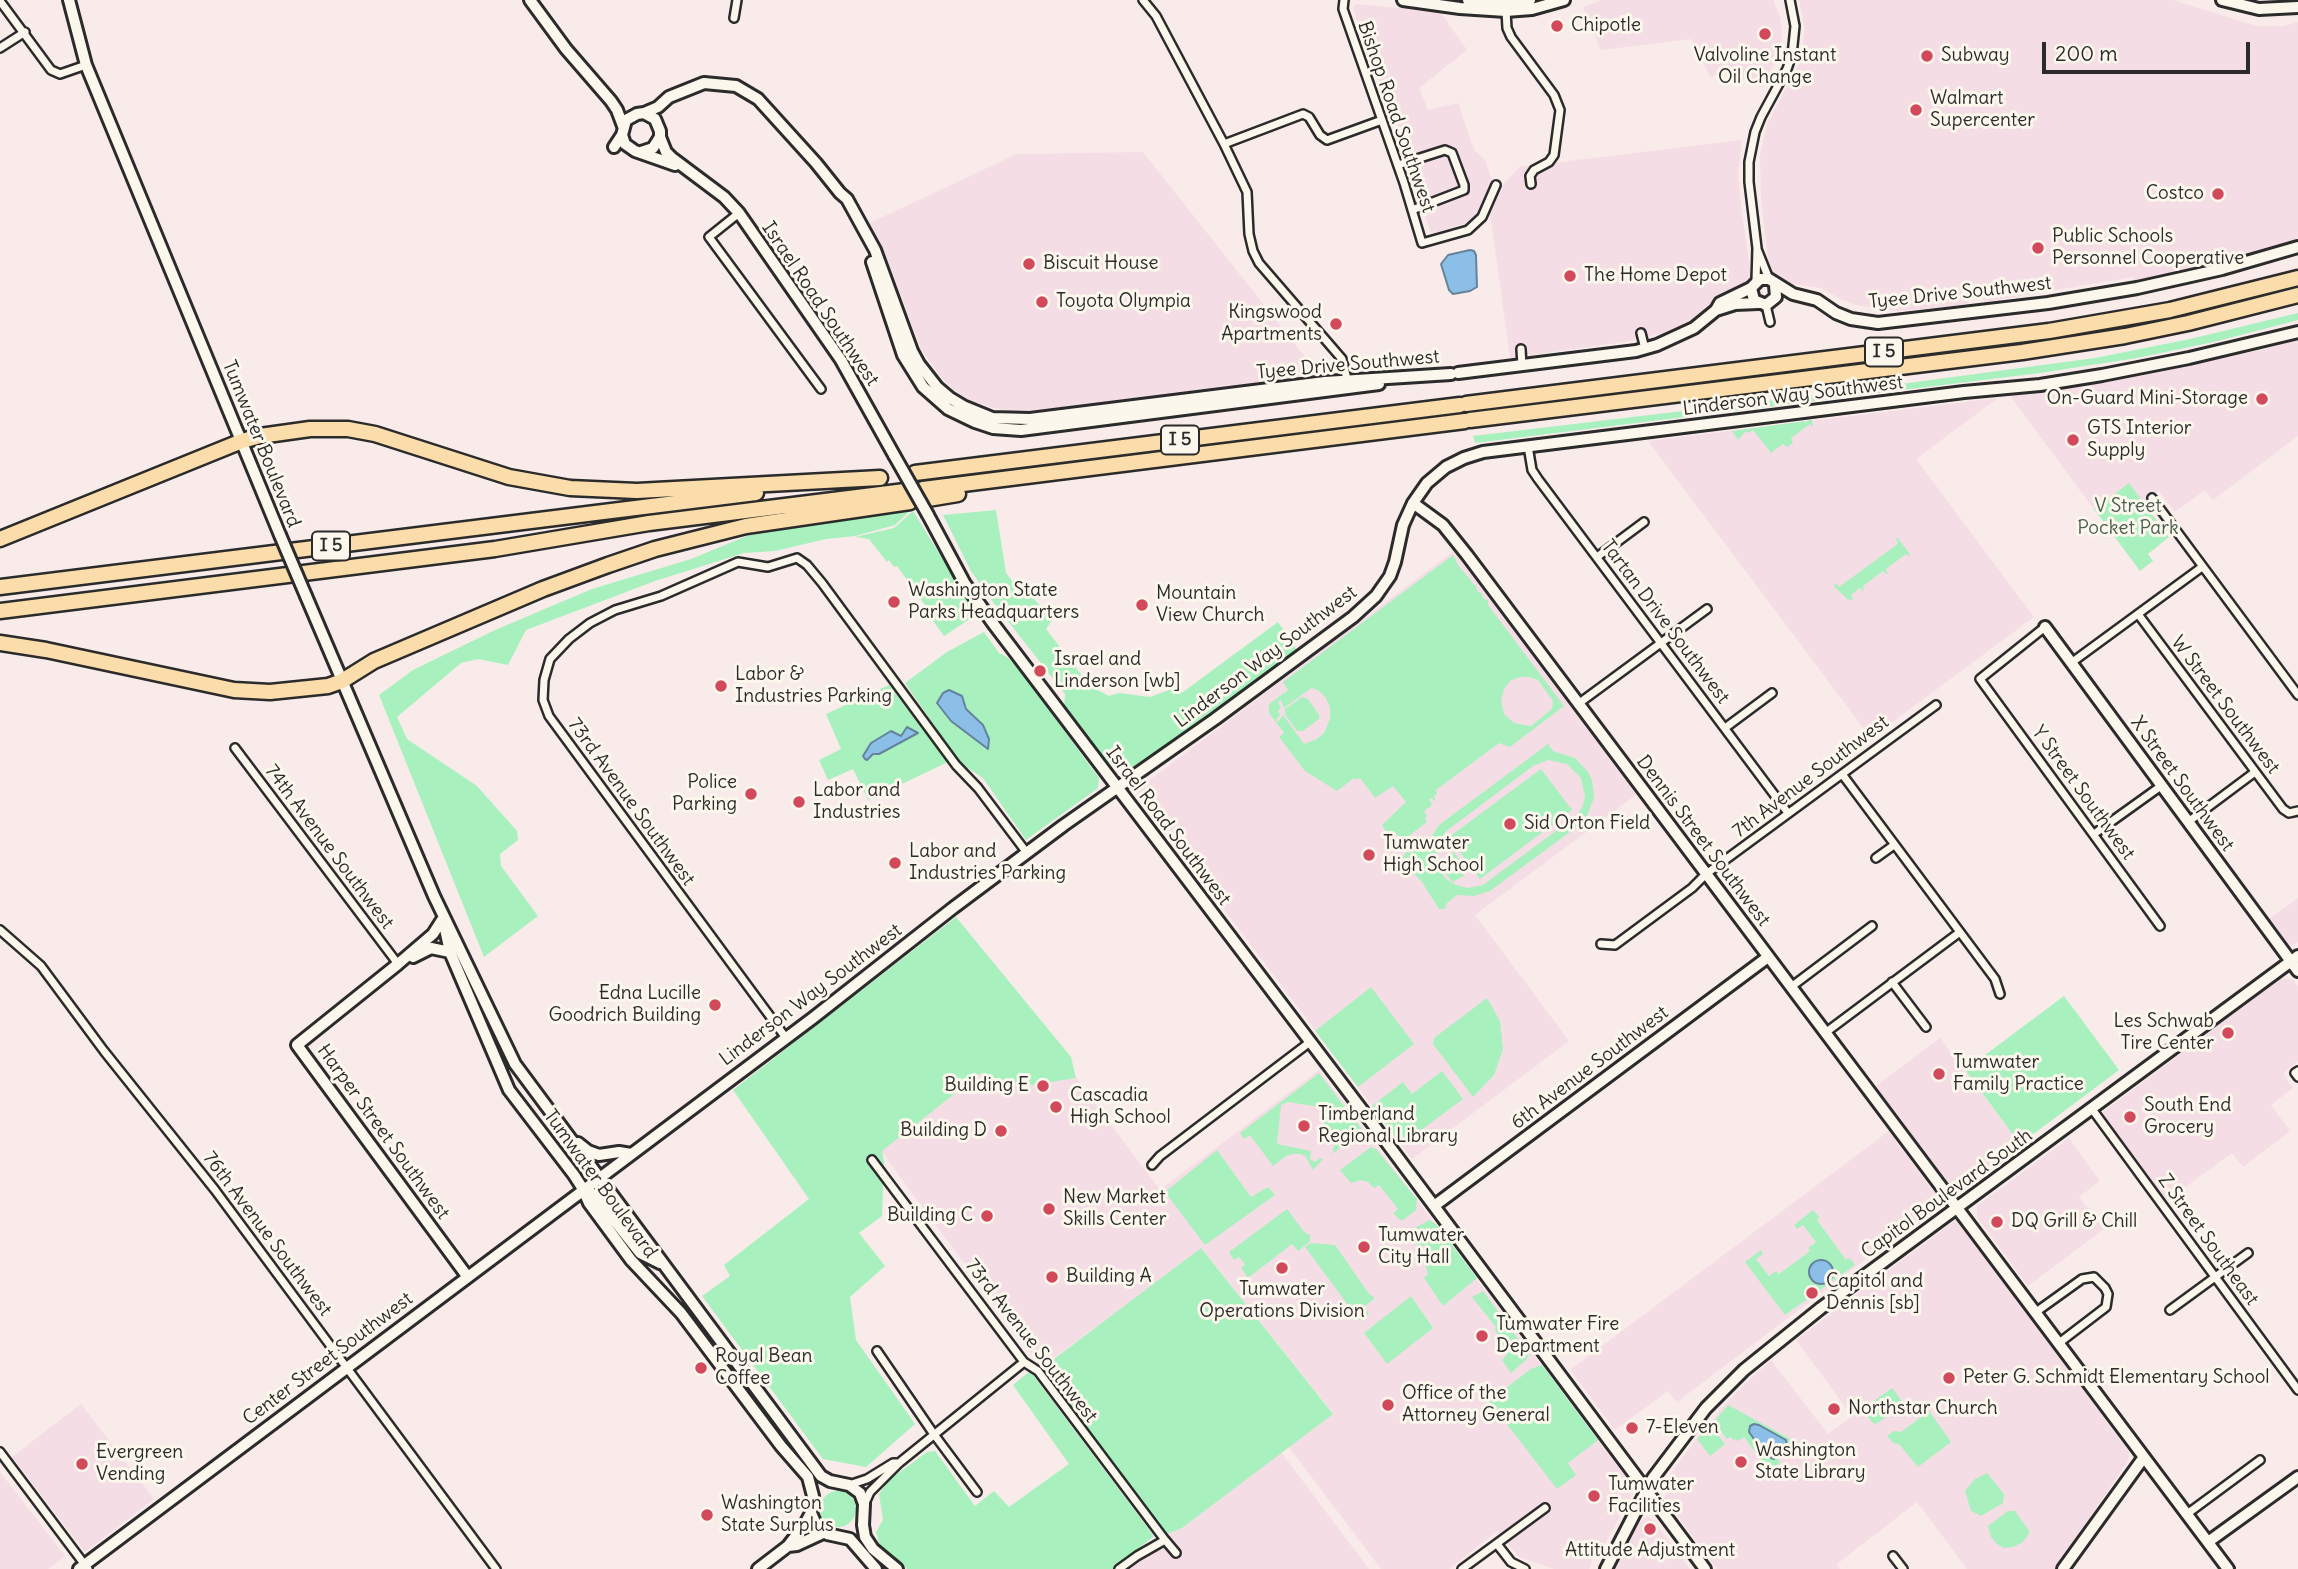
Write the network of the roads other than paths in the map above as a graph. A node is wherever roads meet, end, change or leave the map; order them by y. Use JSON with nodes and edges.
{"nodes":[{"id":1,"x":69,"y":0,"type":"edge"},
{"id":2,"x":530,"y":0,"type":"edge"},
{"id":3,"x":737,"y":0,"type":"edge"},
{"id":4,"x":1143,"y":0,"type":"edge"},
{"id":5,"x":1344,"y":0,"type":"edge"},
{"id":6,"x":1403,"y":0,"type":"edge"},
{"id":7,"x":1468,"y":0,"type":"edge"},
{"id":8,"x":1530,"y":0,"type":"edge"},
{"id":9,"x":1564,"y":0,"type":"edge"},
{"id":10,"x":1784,"y":0,"type":"edge"},
{"id":11,"x":1790,"y":0,"type":"edge"},
{"id":12,"x":2222,"y":0,"type":"edge"},
{"id":13,"x":0,"y":1,"type":"edge"},
{"id":14,"x":2298,"y":6,"type":"edge"},
{"id":15,"x":1506,"y":11,"type":"junction"},
{"id":16,"x":1791,"y":11,"type":"junction"},
{"id":17,"x":734,"y":18,"type":"dead end"},
{"id":18,"x":24,"y":32,"type":"junction"},
{"id":19,"x":0,"y":48,"type":"edge"},
{"id":20,"x":86,"y":65,"type":"junction"},
{"id":21,"x":595,"y":82,"type":"junction"},
{"id":22,"x":684,"y":90,"type":"junction"},
{"id":23,"x":642,"y":113,"type":"junction"},
{"id":24,"x":1382,"y":120,"type":"junction"},
{"id":25,"x":659,"y":124,"type":"junction"},
{"id":26,"x":622,"y":130,"type":"junction"},
{"id":27,"x":660,"y":137,"type":"junction"},
{"id":28,"x":1224,"y":144,"type":"junction"},
{"id":29,"x":614,"y":147,"type":"dead end"},
{"id":30,"x":638,"y":152,"type":"junction"},
{"id":31,"x":623,"y":158,"type":"dead end"},
{"id":32,"x":1398,"y":165,"type":"junction"},
{"id":33,"x":687,"y":170,"type":"junction"},
{"id":34,"x":1531,"y":184,"type":"dead end"},
{"id":35,"x":1496,"y":185,"type":"dead end"},
{"id":36,"x":1412,"y":210,"type":"junction"},
{"id":37,"x":739,"y":214,"type":"junction"},
{"id":38,"x":2298,"y":247,"type":"edge"},
{"id":39,"x":1757,"y":248,"type":"junction"},
{"id":40,"x":2298,"y":278,"type":"edge"},
{"id":41,"x":1772,"y":282,"type":"junction"},
{"id":42,"x":1754,"y":285,"type":"junction"},
{"id":43,"x":1793,"y":294,"type":"junction"},
{"id":44,"x":2298,"y":295,"type":"edge"},
{"id":45,"x":1766,"y":303,"type":"junction"},
{"id":46,"x":1716,"y":310,"type":"junction"},
{"id":47,"x":1770,"y":322,"type":"dead end"},
{"id":48,"x":2298,"y":332,"type":"edge"},
{"id":49,"x":1641,"y":333,"type":"dead end"},
{"id":50,"x":1521,"y":349,"type":"dead end"},
{"id":51,"x":1645,"y":349,"type":"junction"},
{"id":52,"x":1522,"y":366,"type":"junction"},
{"id":53,"x":1458,"y":373,"type":"dead end"},
{"id":54,"x":1348,"y":384,"type":"junction"},
{"id":55,"x":821,"y":389,"type":"dead end"},
{"id":56,"x":242,"y":441,"type":"junction"},
{"id":57,"x":1528,"y":446,"type":"junction"},
{"id":58,"x":915,"y":473,"type":"dead end"},
{"id":59,"x":897,"y":476,"type":"dead end"},
{"id":60,"x":880,"y":478,"type":"junction"},
{"id":61,"x":925,"y":494,"type":"dead end"},
{"id":62,"x":2152,"y":498,"type":"dead end"},
{"id":63,"x":1413,"y":503,"type":"junction"},
{"id":64,"x":1644,"y":522,"type":"dead end"},
{"id":65,"x":0,"y":539,"type":"edge"},
{"id":66,"x":1597,"y":557,"type":"junction"},
{"id":67,"x":2202,"y":567,"type":"junction"},
{"id":68,"x":0,"y":587,"type":"edge"},
{"id":69,"x":1707,"y":608,"type":"dead end"},
{"id":70,"x":0,"y":611,"type":"edge"},
{"id":71,"x":2138,"y":614,"type":"junction"},
{"id":72,"x":2045,"y":627,"type":"joint"},
{"id":73,"x":1661,"y":642,"type":"junction"},
{"id":74,"x":0,"y":643,"type":"edge"},
{"id":75,"x":2071,"y":663,"type":"junction"},
{"id":76,"x":342,"y":681,"type":"junction"},
{"id":77,"x":1772,"y":693,"type":"dead end"},
{"id":78,"x":2298,"y":695,"type":"edge"},
{"id":79,"x":1578,"y":704,"type":"junction"},
{"id":80,"x":1936,"y":705,"type":"dead end"},
{"id":81,"x":1725,"y":728,"type":"junction"},
{"id":82,"x":235,"y":748,"type":"dead end"},
{"id":83,"x":2255,"y":772,"type":"junction"},
{"id":84,"x":1842,"y":774,"type":"junction"},
{"id":85,"x":2161,"y":786,"type":"junction"},
{"id":86,"x":1118,"y":788,"type":"junction"},
{"id":87,"x":2298,"y":811,"type":"edge"},
{"id":88,"x":1788,"y":813,"type":"junction"},
{"id":89,"x":2188,"y":821,"type":"junction"},
{"id":90,"x":2094,"y":834,"type":"junction"},
{"id":91,"x":1894,"y":845,"type":"junction"},
{"id":92,"x":1027,"y":853,"type":"junction"},
{"id":93,"x":1876,"y":858,"type":"dead end"},
{"id":94,"x":1706,"y":874,"type":"junction"},
{"id":95,"x":434,"y":897,"type":"junction"},
{"id":96,"x":442,"y":920,"type":"junction"},
{"id":97,"x":1872,"y":926,"type":"dead end"},
{"id":98,"x":2160,"y":926,"type":"dead end"},
{"id":99,"x":0,"y":930,"type":"edge"},
{"id":100,"x":1961,"y":932,"type":"junction"},
{"id":101,"x":1601,"y":944,"type":"dead end"},
{"id":102,"x":450,"y":952,"type":"junction"},
{"id":103,"x":1768,"y":957,"type":"junction"},
{"id":104,"x":2296,"y":963,"type":"edge"},
{"id":105,"x":398,"y":964,"type":"junction"},
{"id":106,"x":1892,"y":982,"type":"junction"},
{"id":107,"x":1791,"y":987,"type":"junction"},
{"id":108,"x":2000,"y":994,"type":"dead end"},
{"id":109,"x":1926,"y":1027,"type":"dead end"},
{"id":110,"x":1825,"y":1033,"type":"junction"},
{"id":111,"x":786,"y":1038,"type":"junction"},
{"id":112,"x":1310,"y":1042,"type":"junction"},
{"id":113,"x":2092,"y":1109,"type":"junction"},
{"id":114,"x":572,"y":1141,"type":"junction"},
{"id":115,"x":631,"y":1154,"type":"junction"},
{"id":116,"x":872,"y":1160,"type":"dead end"},
{"id":117,"x":1152,"y":1165,"type":"dead end"},
{"id":118,"x":598,"y":1177,"type":"junction"},
{"id":119,"x":583,"y":1189,"type":"junction"},
{"id":120,"x":1434,"y":1206,"type":"junction"},
{"id":121,"x":1958,"y":1207,"type":"junction"},
{"id":122,"x":2248,"y":1253,"type":"dead end"},
{"id":123,"x":662,"y":1264,"type":"junction"},
{"id":124,"x":467,"y":1276,"type":"junction"},
{"id":125,"x":2214,"y":1278,"type":"junction"},
{"id":126,"x":2170,"y":1310,"type":"dead end"},
{"id":127,"x":2036,"y":1312,"type":"junction"},
{"id":128,"x":2059,"y":1343,"type":"junction"},
{"id":129,"x":877,"y":1351,"type":"dead end"},
{"id":130,"x":1024,"y":1362,"type":"junction"},
{"id":131,"x":346,"y":1367,"type":"junction"},
{"id":132,"x":2298,"y":1390,"type":"edge"},
{"id":133,"x":933,"y":1433,"type":"junction"},
{"id":134,"x":0,"y":1452,"type":"edge"},
{"id":135,"x":2144,"y":1457,"type":"junction"},
{"id":136,"x":2260,"y":1460,"type":"dead end"},
{"id":137,"x":899,"y":1463,"type":"junction"},
{"id":138,"x":2298,"y":1477,"type":"edge"},
{"id":139,"x":835,"y":1482,"type":"junction"},
{"id":140,"x":849,"y":1485,"type":"junction"},
{"id":141,"x":1647,"y":1490,"type":"junction"},
{"id":142,"x":977,"y":1492,"type":"dead end"},
{"id":143,"x":813,"y":1496,"type":"junction"},
{"id":144,"x":864,"y":1504,"type":"junction"},
{"id":145,"x":1545,"y":1508,"type":"dead end"},
{"id":146,"x":811,"y":1513,"type":"junction"},
{"id":147,"x":2187,"y":1514,"type":"junction"},
{"id":148,"x":863,"y":1519,"type":"junction"},
{"id":149,"x":823,"y":1533,"type":"junction"},
{"id":150,"x":840,"y":1536,"type":"junction"},
{"id":151,"x":1166,"y":1540,"type":"junction"},
{"id":152,"x":2208,"y":1542,"type":"junction"},
{"id":153,"x":1497,"y":1544,"type":"junction"},
{"id":154,"x":788,"y":1546,"type":"junction"},
{"id":155,"x":1176,"y":1553,"type":"dead end"},
{"id":156,"x":1893,"y":1556,"type":"dead end"},
{"id":157,"x":84,"y":1568,"type":"edge"},
{"id":158,"x":874,"y":1568,"type":"edge"},
{"id":159,"x":496,"y":1569,"type":"edge"},
{"id":160,"x":758,"y":1569,"type":"edge"},
{"id":161,"x":897,"y":1569,"type":"edge"},
{"id":162,"x":1119,"y":1569,"type":"edge"},
{"id":163,"x":1462,"y":1569,"type":"edge"},
{"id":164,"x":1525,"y":1569,"type":"edge"},
{"id":165,"x":1606,"y":1569,"type":"edge"},
{"id":166,"x":1706,"y":1569,"type":"edge"},
{"id":167,"x":1903,"y":1569,"type":"edge"},
{"id":168,"x":2063,"y":1569,"type":"edge"},
{"id":169,"x":2228,"y":1569,"type":"edge"}],
"edges":[{"from":1,"to":20,"type":"street","name":"Tumwater Boulevard"},
{"from":2,"to":21,"type":"street"},
{"from":3,"to":17,"type":"street"},
{"from":4,"to":28,"type":"street"},
{"from":5,"to":24,"type":"street","name":"Bishop Road Southwest"},
{"from":6,"to":15,"type":"street"},
{"from":7,"to":8,"type":"street"},
{"from":9,"to":15,"type":"street"},
{"from":10,"to":16,"type":"street"},
{"from":11,"to":16,"type":"street"},
{"from":12,"to":14,"type":"street"},
{"from":13,"to":18,"type":"street"},
{"from":15,"to":34,"type":"street"},
{"from":16,"to":39,"type":"street"},
{"from":18,"to":19,"type":"street"},
{"from":18,"to":20,"type":"street"},
{"from":20,"to":56,"type":"street","name":"Tumwater Boulevard"},
{"from":21,"to":23,"type":"street"},
{"from":21,"to":26,"type":"street"},
{"from":22,"to":23,"type":"street","name":"Tyee Drive Southwest"},
{"from":22,"to":25,"type":"street"},
{"from":22,"to":54,"type":"street","name":"Tyee Drive Southwest"},
{"from":23,"to":25,"type":"street"},
{"from":23,"to":26,"type":"street"},
{"from":24,"to":28,"type":"street"},
{"from":24,"to":32,"type":"street","name":"Bishop Road Southwest"},
{"from":25,"to":27,"type":"street"},
{"from":26,"to":29,"type":"street"},
{"from":26,"to":30,"type":"street"},
{"from":27,"to":30,"type":"street"},
{"from":27,"to":33,"type":"street","name":"Israel Road Southwest"},
{"from":28,"to":54,"type":"street"},
{"from":30,"to":31,"type":"street"},
{"from":30,"to":33,"type":"street","name":"Israel Road Southwest"},
{"from":32,"to":36,"type":"street","name":"Bishop Road Southwest"},
{"from":32,"to":36,"type":"street"},
{"from":33,"to":37,"type":"street","name":"Israel Road Southwest"},
{"from":35,"to":36,"type":"street","name":"Bishop Road Southwest"},
{"from":37,"to":55,"type":"street"},
{"from":37,"to":86,"type":"street","name":"Israel Road Southwest","bridge":true},
{"from":38,"to":43,"type":"street","name":"Tyee Drive Southwest"},
{"from":39,"to":41,"type":"street"},
{"from":39,"to":42,"type":"street"},
{"from":40,"to":58,"type":"highway","number":"I 5"},
{"from":41,"to":42,"type":"street","name":"Tyee Drive Southwest"},
{"from":41,"to":43,"type":"street","name":"Tyee Drive Southwest"},
{"from":41,"to":45,"type":"street"},
{"from":42,"to":45,"type":"street"},
{"from":42,"to":46,"type":"street","name":"Tyee Drive Southwest"},
{"from":43,"to":45,"type":"street","name":"Tyee Drive Southwest"},
{"from":44,"to":61,"type":"highway","number":"I 5"},
{"from":45,"to":46,"type":"street","name":"Tyee Drive Southwest"},
{"from":45,"to":47,"type":"street"},
{"from":46,"to":51,"type":"street","name":"Tyee Drive Southwest"},
{"from":48,"to":57,"type":"street","name":"Linderson Way Southwest"},
{"from":49,"to":51,"type":"street"},
{"from":50,"to":52,"type":"street"},
{"from":51,"to":52,"type":"street","name":"Tyee Drive Southwest"},
{"from":52,"to":53,"type":"street","name":"Tyee Drive Southwest"},
{"from":54,"to":54,"type":"street","name":"Tyee Drive Southwest"},
{"from":56,"to":60,"type":"highway"},
{"from":56,"to":65,"type":"highway"},
{"from":56,"to":76,"type":"street","name":"Tumwater Boulevard","bridge":true},
{"from":57,"to":63,"type":"street","name":"Linderson Way Southwest"},
{"from":57,"to":66,"type":"street","name":"Tartan Drive Southwest"},
{"from":59,"to":60,"type":"highway","number":"I 5"},
{"from":60,"to":68,"type":"highway","number":"I 5"},
{"from":62,"to":67,"type":"street"},
{"from":63,"to":79,"type":"street","name":"Dennis Street Southwest"},
{"from":63,"to":86,"type":"street","name":"Linderson Way Southwest"},
{"from":64,"to":66,"type":"street"},
{"from":66,"to":73,"type":"street","name":"Tartan Drive Southwest"},
{"from":67,"to":71,"type":"street"},
{"from":67,"to":78,"type":"street"},
{"from":69,"to":73,"type":"street"},
{"from":70,"to":76,"type":"highway","number":"I 5"},
{"from":71,"to":75,"type":"street"},
{"from":71,"to":83,"type":"street","name":"W Street Southwest"},
{"from":72,"to":75,"type":"street","name":"X Street Southwest"},
{"from":72,"to":90,"type":"street","name":"Y Street Southwest"},
{"from":73,"to":79,"type":"street"},
{"from":73,"to":81,"type":"street","name":"Tartan Drive Southwest"},
{"from":74,"to":76,"type":"highway"},
{"from":75,"to":85,"type":"street","name":"X Street Southwest"},
{"from":76,"to":95,"type":"street","name":"Tumwater Boulevard"},
{"from":77,"to":81,"type":"street"},
{"from":79,"to":94,"type":"street","name":"Dennis Street Southwest"},
{"from":80,"to":84,"type":"street","name":"7th Avenue Southwest"},
{"from":81,"to":88,"type":"street","name":"Tartan Drive Southwest"},
{"from":82,"to":105,"type":"street","name":"74th Avenue Southwest"},
{"from":83,"to":87,"type":"street","name":"W Street Southwest"},
{"from":83,"to":89,"type":"street"},
{"from":84,"to":88,"type":"street","name":"7th Avenue Southwest"},
{"from":84,"to":91,"type":"street"},
{"from":85,"to":89,"type":"street","name":"X Street Southwest"},
{"from":85,"to":90,"type":"street"},
{"from":86,"to":92,"type":"street","name":"Linderson Way Southwest"},
{"from":86,"to":112,"type":"street","name":"Israel Road Southwest"},
{"from":88,"to":94,"type":"street","name":"7th Avenue Southwest"},
{"from":89,"to":104,"type":"street","name":"X Street Southwest"},
{"from":90,"to":98,"type":"street","name":"Y Street Southwest"},
{"from":91,"to":93,"type":"street"},
{"from":91,"to":100,"type":"street"},
{"from":92,"to":111,"type":"street","name":"Linderson Way Southwest"},
{"from":92,"to":111,"type":"street","name":"73rd Avenue Southwest"},
{"from":94,"to":101,"type":"street","name":"7th Avenue Southwest"},
{"from":94,"to":103,"type":"street","name":"Dennis Street Southwest"},
{"from":95,"to":96,"type":"street","name":"Tumwater Boulevard"},
{"from":95,"to":114,"type":"street","name":"Tumwater Boulevard"},
{"from":96,"to":102,"type":"street","name":"Tumwater Boulevard"},
{"from":96,"to":105,"type":"street","name":"Harper Street Southwest"},
{"from":97,"to":107,"type":"street"},
{"from":99,"to":131,"type":"street","name":"76th Avenue Southwest"},
{"from":100,"to":106,"type":"street"},
{"from":100,"to":108,"type":"street"},
{"from":102,"to":105,"type":"street","name":"Harper Street Southwest"},
{"from":102,"to":119,"type":"street","name":"Tumwater Boulevard"},
{"from":103,"to":107,"type":"street","name":"Dennis Street Southwest"},
{"from":103,"to":120,"type":"street","name":"6th Avenue Southwest"},
{"from":104,"to":113,"type":"street","name":"Capitol Boulevard South"},
{"from":105,"to":124,"type":"street","name":"Harper Street Southwest"},
{"from":106,"to":109,"type":"street"},
{"from":106,"to":110,"type":"street"},
{"from":107,"to":110,"type":"street","name":"Dennis Street Southwest"},
{"from":110,"to":121,"type":"street","name":"Dennis Street Southwest"},
{"from":111,"to":115,"type":"street","name":"Linderson Way Southwest"},
{"from":112,"to":117,"type":"street"},
{"from":112,"to":120,"type":"street","name":"Israel Road Southwest"},
{"from":113,"to":121,"type":"street","name":"Capitol Boulevard South"},
{"from":113,"to":125,"type":"street","name":"Z Street Southeast"},
{"from":114,"to":115,"type":"street"},
{"from":114,"to":118,"type":"street","name":"Tumwater Boulevard"},
{"from":115,"to":118,"type":"street","name":"Linderson Way Southwest"},
{"from":116,"to":130,"type":"street","name":"73rd Avenue Southwest"},
{"from":118,"to":119,"type":"street","name":"Center Street Southwest"},
{"from":118,"to":123,"type":"street","name":"Tumwater Boulevard"},
{"from":119,"to":123,"type":"street"},
{"from":119,"to":124,"type":"street","name":"Center Street Southwest"},
{"from":119,"to":143,"type":"street","name":"Tumwater Boulevard"},
{"from":120,"to":141,"type":"street","name":"Israel Road Southwest"},
{"from":121,"to":127,"type":"street","name":"Dennis Street Southwest"},
{"from":121,"to":141,"type":"street","name":"Capitol Boulevard South"},
{"from":122,"to":125,"type":"street"},
{"from":123,"to":139,"type":"street","name":"Tumwater Boulevard"},
{"from":124,"to":131,"type":"street","name":"Center Street Southwest"},
{"from":125,"to":126,"type":"street"},
{"from":125,"to":132,"type":"street","name":"Z Street Southeast"},
{"from":127,"to":128,"type":"street","name":"Dennis Street Southwest"},
{"from":127,"to":128,"type":"street"},
{"from":128,"to":135,"type":"street","name":"Dennis Street Southwest"},
{"from":129,"to":133,"type":"street"},
{"from":130,"to":133,"type":"street"},
{"from":130,"to":151,"type":"street","name":"73rd Avenue Southwest"},
{"from":131,"to":157,"type":"street","name":"Center Street Southwest"},
{"from":131,"to":159,"type":"street","name":"76th Avenue Southwest"},
{"from":133,"to":137,"type":"street"},
{"from":133,"to":142,"type":"street"},
{"from":134,"to":157,"type":"street"},
{"from":135,"to":147,"type":"street","name":"Dennis Street Southwest"},
{"from":135,"to":168,"type":"street"},
{"from":136,"to":147,"type":"street"},
{"from":137,"to":140,"type":"street"},
{"from":137,"to":144,"type":"street"},
{"from":138,"to":152,"type":"street"},
{"from":139,"to":140,"type":"street"},
{"from":139,"to":143,"type":"street"},
{"from":140,"to":144,"type":"street"},
{"from":141,"to":165,"type":"street","name":"Capitol Boulevard South"},
{"from":141,"to":166,"type":"street","name":"Israel Road Southwest"},
{"from":143,"to":146,"type":"street"},
{"from":144,"to":148,"type":"street"},
{"from":145,"to":153,"type":"street"},
{"from":146,"to":149,"type":"street"},
{"from":146,"to":154,"type":"street"},
{"from":147,"to":152,"type":"street","name":"Dennis Street Southwest"},
{"from":148,"to":150,"type":"street"},
{"from":148,"to":161,"type":"street"},
{"from":149,"to":150,"type":"street"},
{"from":149,"to":154,"type":"street"},
{"from":150,"to":158,"type":"street"},
{"from":151,"to":155,"type":"street","name":"73rd Avenue Southwest"},
{"from":151,"to":162,"type":"street"},
{"from":152,"to":169,"type":"street","name":"Dennis Street Southwest"},
{"from":153,"to":163,"type":"street"},
{"from":153,"to":164,"type":"street"},
{"from":154,"to":160,"type":"street"},
{"from":156,"to":167,"type":"street"}]}
